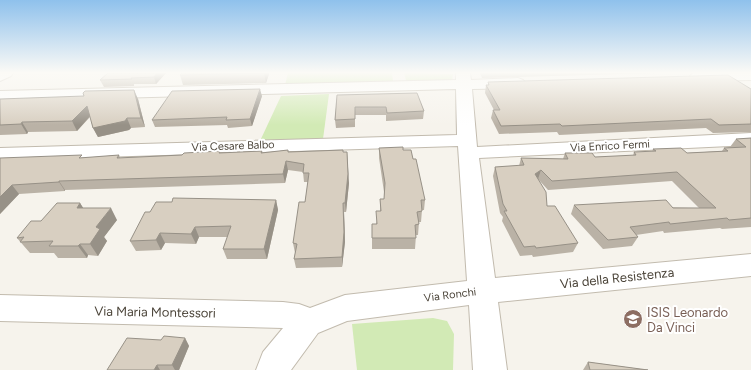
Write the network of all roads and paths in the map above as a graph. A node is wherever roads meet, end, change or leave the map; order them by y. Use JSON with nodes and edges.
{"nodes":[{"id":1,"x":156,"y":90,"type":"edge"},
{"id":2,"x":464,"y":90,"type":"edge"},
{"id":3,"x":0,"y":96,"type":"edge"},
{"id":4,"x":751,"y":139,"type":"edge"},
{"id":5,"x":468,"y":146,"type":"junction"},
{"id":6,"x":0,"y":154,"type":"edge"},
{"id":7,"x":751,"y":265,"type":"edge"},
{"id":8,"x":483,"y":291,"type":"junction"},
{"id":9,"x":0,"y":308,"type":"edge"},
{"id":10,"x":307,"y":323,"type":"junction"},
{"id":11,"x":273,"y":370,"type":"edge"},
{"id":12,"x":490,"y":370,"type":"edge"}],
"edges":[{"from":1,"to":3,"type":"street"},
{"from":2,"to":5,"type":"street","name":"Via Ronchi"},
{"from":4,"to":5,"type":"street","name":"Via Enrico Fermi"},
{"from":5,"to":6,"type":"street","name":"Via Cesare Balbo"},
{"from":5,"to":8,"type":"street","name":"Via Ronchi"},
{"from":7,"to":8,"type":"street","name":"Via della Resistenza"},
{"from":8,"to":10,"type":"street","name":"Via Ronchi"},
{"from":8,"to":12,"type":"street"},
{"from":9,"to":10,"type":"street","name":"Via Maria Montessori"},
{"from":10,"to":11,"type":"street"}]}
